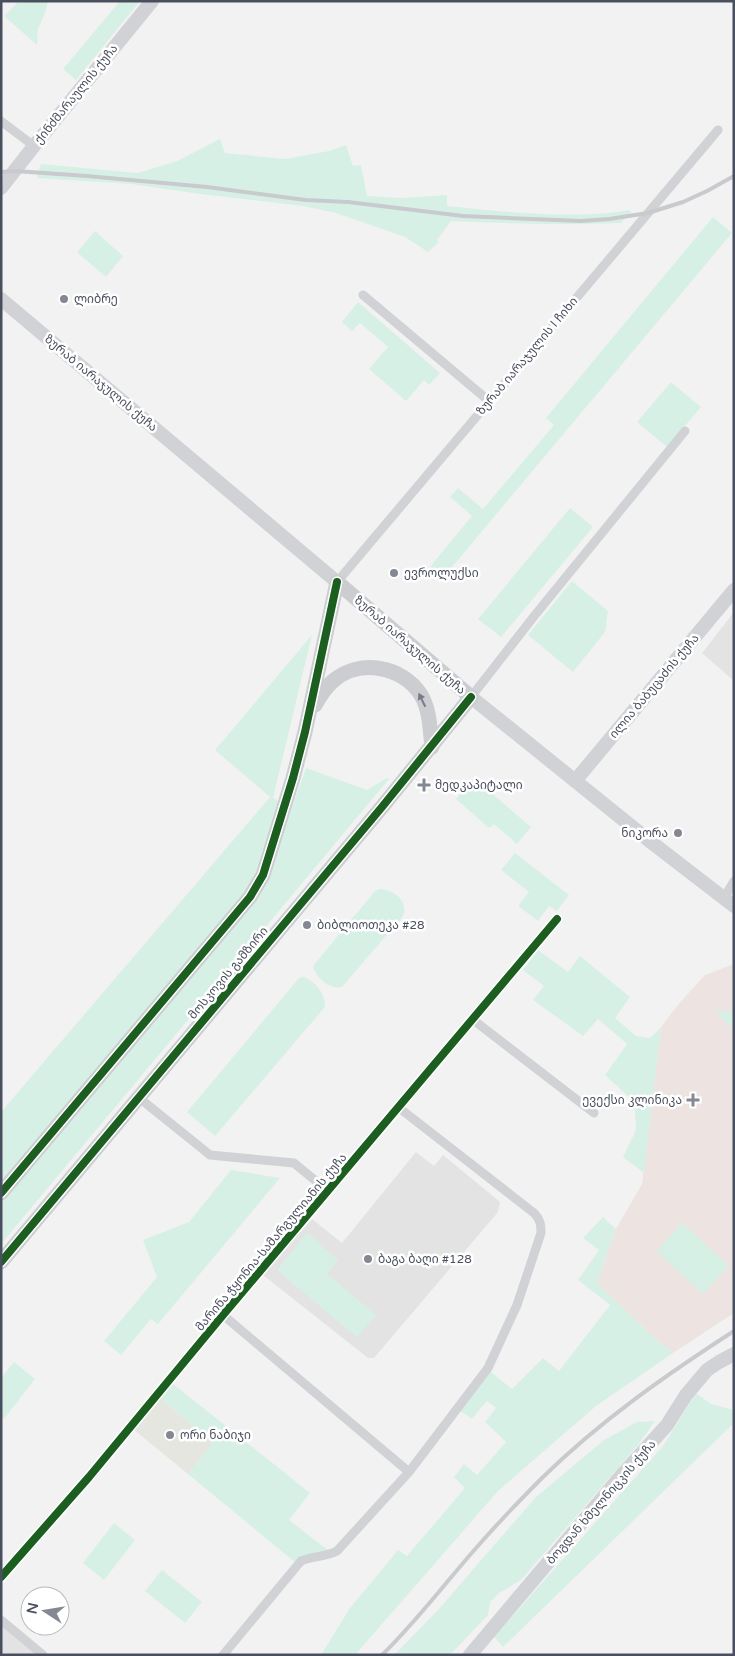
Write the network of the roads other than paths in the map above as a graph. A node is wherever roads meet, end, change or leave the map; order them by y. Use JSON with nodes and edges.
{"nodes":[{"id":1,"x":152,"y":1,"type":"edge"},
{"id":2,"x":1,"y":121,"type":"edge"},
{"id":3,"x":718,"y":130,"type":"dead end"},
{"id":4,"x":34,"y":146,"type":"junction"},
{"id":5,"x":1,"y":188,"type":"edge"},
{"id":6,"x":364,"y":295,"type":"dead end"},
{"id":7,"x":1,"y":299,"type":"edge"},
{"id":8,"x":489,"y":401,"type":"junction"},
{"id":9,"x":685,"y":431,"type":"dead end"},
{"id":10,"x":337,"y":582,"type":"junction"},
{"id":11,"x":734,"y":590,"type":"edge"},
{"id":12,"x":471,"y":697,"type":"junction"},
{"id":13,"x":308,"y":720,"type":"junction"},
{"id":14,"x":432,"y":747,"type":"junction"},
{"id":15,"x":575,"y":781,"type":"junction"},
{"id":16,"x":734,"y":881,"type":"edge"},
{"id":17,"x":729,"y":902,"type":"edge"},
{"id":18,"x":557,"y":919,"type":"dead end"},
{"id":19,"x":472,"y":1019,"type":"junction"},
{"id":20,"x":138,"y":1097,"type":"junction"},
{"id":21,"x":398,"y":1107,"type":"junction"},
{"id":22,"x":594,"y":1113,"type":"dead end"},
{"id":23,"x":328,"y":1191,"type":"junction"},
{"id":24,"x":1,"y":1193,"type":"edge"},
{"id":25,"x":1,"y":1262,"type":"edge"},
{"id":26,"x":223,"y":1315,"type":"junction"},
{"id":27,"x":734,"y":1354,"type":"edge"},
{"id":28,"x":409,"y":1472,"type":"junction"},
{"id":29,"x":1,"y":1577,"type":"edge"},
{"id":30,"x":1,"y":1620,"type":"edge"},
{"id":31,"x":44,"y":1655,"type":"edge"},
{"id":32,"x":223,"y":1655,"type":"edge"},
{"id":33,"x":470,"y":1655,"type":"edge"}],
"edges":[{"from":1,"to":4,"type":"main road","name":"ქინძმარაულის ქუჩა"},
{"from":2,"to":4,"type":"street"},
{"from":3,"to":8,"type":"street","name":"ზურაბ იარაჯულის I ჩიხი"},
{"from":4,"to":5,"type":"main road","name":"ქინძმარაულის ქუჩა"},
{"from":6,"to":8,"type":"street"},
{"from":7,"to":10,"type":"main road","name":"ზურაბ იარაჯულის ქუჩა"},
{"from":8,"to":10,"type":"street","name":"ზურაბ იარაჯულის I ჩიხი"},
{"from":9,"to":12,"type":"street"},
{"from":10,"to":12,"type":"main road","name":"ზურაბ იარაჯულის ქუჩა"},
{"from":10,"to":13,"type":"main road"},
{"from":11,"to":15,"type":"main road","name":"ილია ბაბუცაძის ქუჩა"},
{"from":12,"to":14,"type":"main road","name":"მოსკოვის გამზირი"},
{"from":12,"to":15,"type":"main road","name":"ზურაბ იარაჯულის ქუჩა"},
{"from":14,"to":13,"type":"main road","one_way":true},
{"from":13,"to":24,"type":"main road"},
{"from":14,"to":20,"type":"main road","name":"მოსკოვის გამზირი"},
{"from":15,"to":17,"type":"main road","name":"ზურაბ იარაჯულის ქუჩა"},
{"from":16,"to":17,"type":"street"},
{"from":18,"to":19,"type":"street","name":"მარინა ჭყონია-სამარგულიანის ქუჩა"},
{"from":19,"to":21,"type":"street","name":"მარინა ჭყონია-სამარგულიანის ქუჩა"},
{"from":19,"to":22,"type":"street"},
{"from":20,"to":23,"type":"street"},
{"from":20,"to":25,"type":"main road","name":"მოსკოვის გამზირი"},
{"from":21,"to":23,"type":"street","name":"მარინა ჭყონია-სამარგულიანის ქუჩა"},
{"from":21,"to":28,"type":"street"},
{"from":23,"to":26,"type":"street","name":"მარინა ჭყონია-სამარგულიანის ქუჩა"},
{"from":26,"to":28,"type":"street"},
{"from":26,"to":29,"type":"street","name":"მარინა ჭყონია-სამარგულიანის ქუჩა"},
{"from":27,"to":33,"type":"main road","name":"ბოგდან ხმელნიცკის ქუჩა"},
{"from":28,"to":32,"type":"street"},
{"from":30,"to":31,"type":"street"}]}
